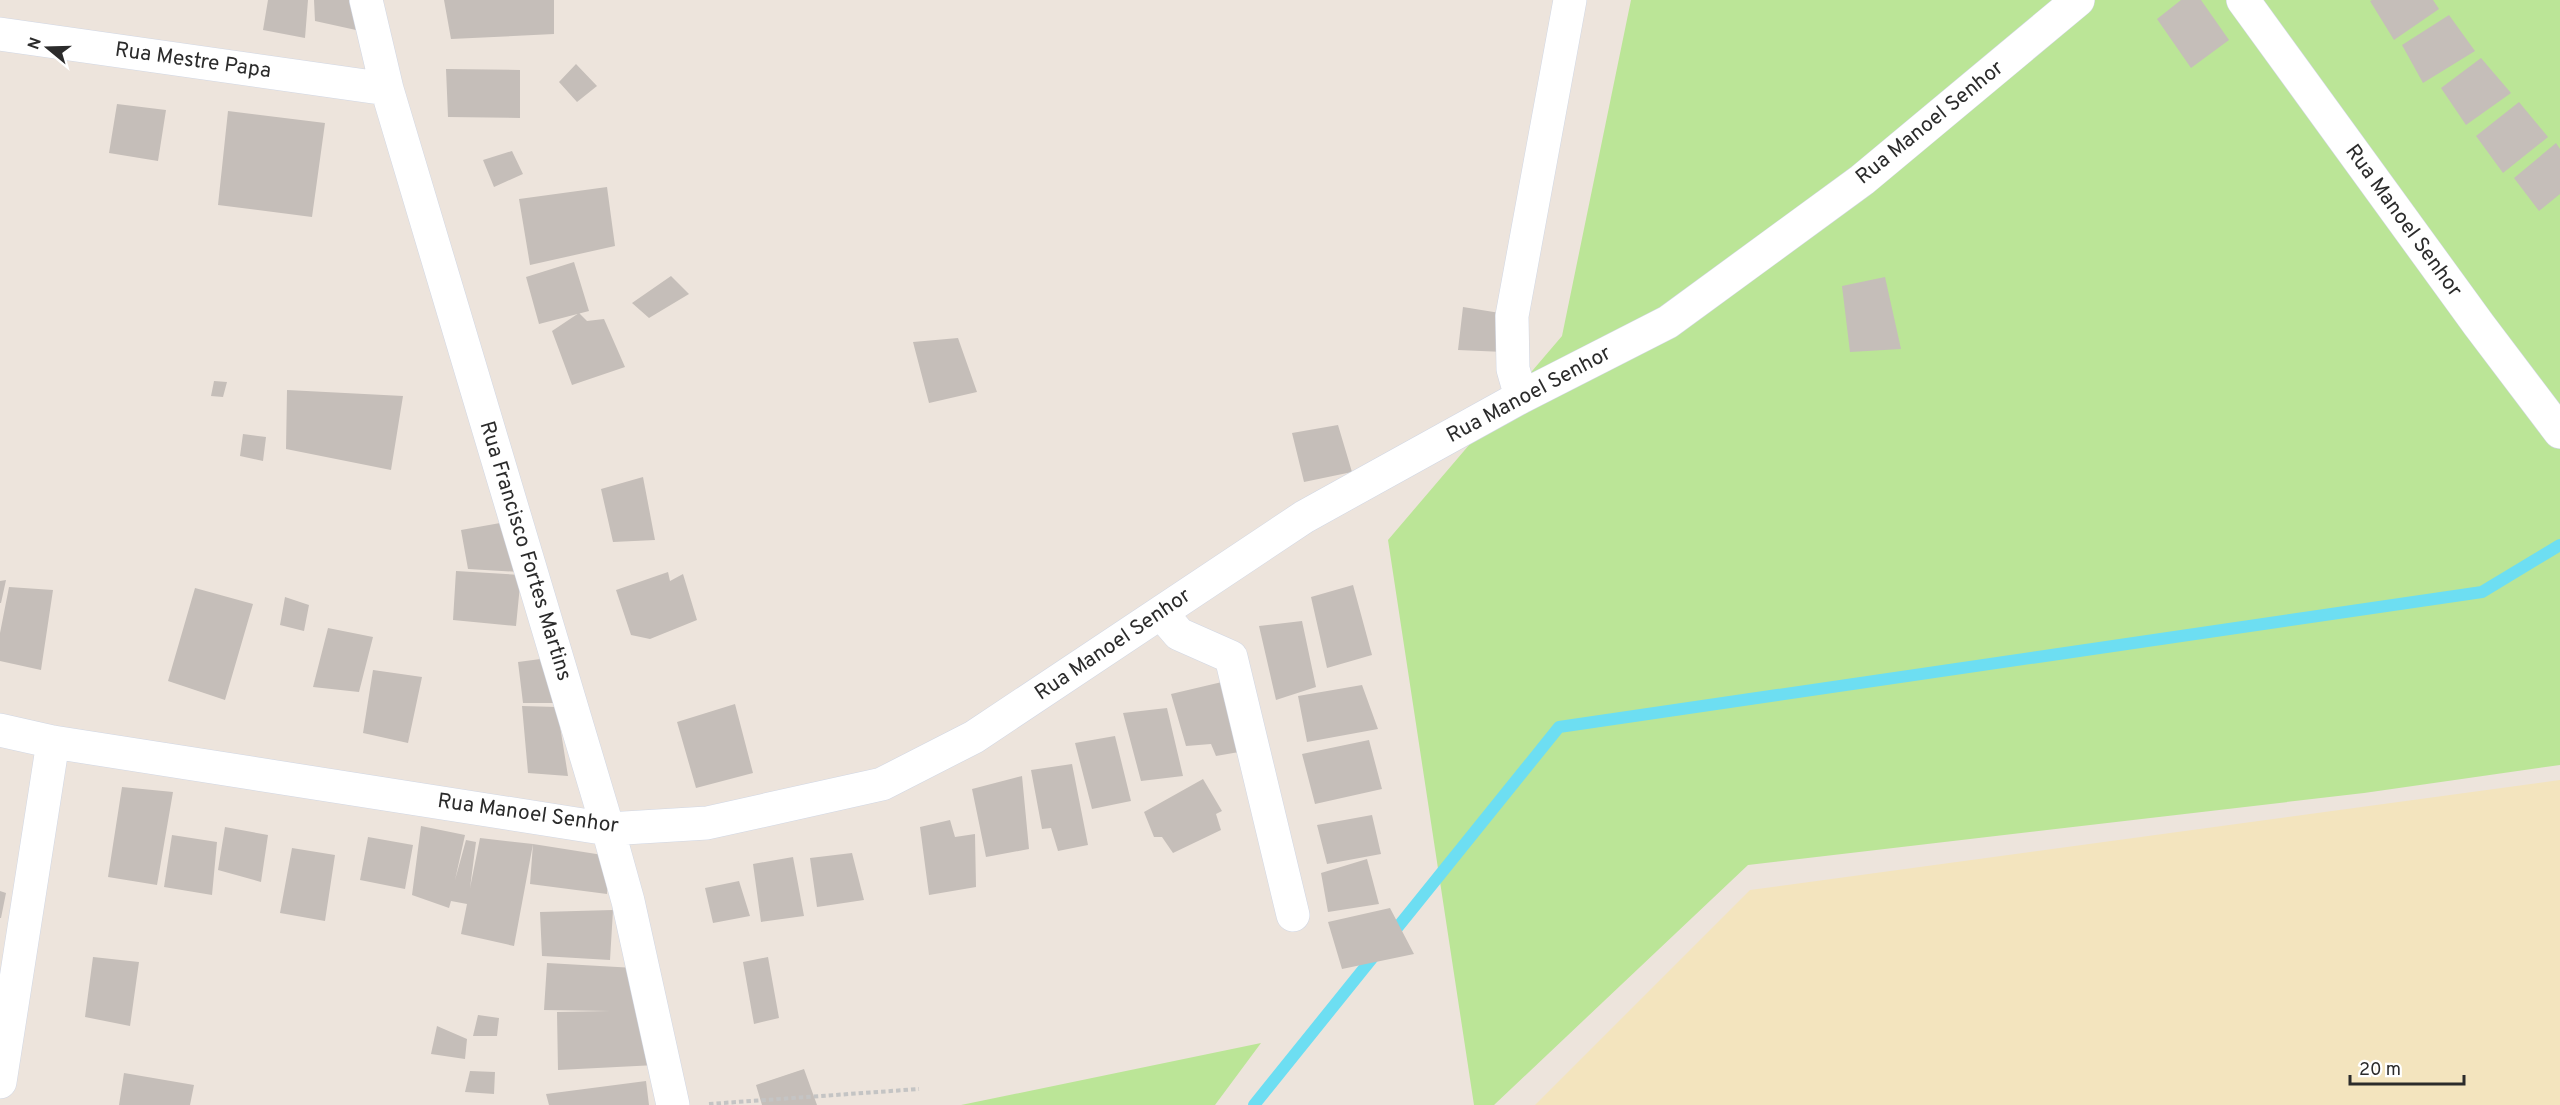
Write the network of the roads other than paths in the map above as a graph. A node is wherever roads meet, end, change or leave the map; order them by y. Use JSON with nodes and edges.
{"nodes":[{"id":1,"x":366,"y":0,"type":"edge"},
{"id":2,"x":1570,"y":0,"type":"edge"},
{"id":3,"x":2078,"y":0,"type":"edge"},
{"id":4,"x":2243,"y":0,"type":"edge"},
{"id":5,"x":0,"y":34,"type":"edge"},
{"id":6,"x":387,"y":89,"type":"junction"},
{"id":7,"x":1521,"y":397,"type":"junction"},
{"id":8,"x":2560,"y":432,"type":"edge"},
{"id":9,"x":1161,"y":613,"type":"junction"},
{"id":10,"x":0,"y":730,"type":"edge"},
{"id":11,"x":53,"y":742,"type":"junction"},
{"id":12,"x":608,"y":829,"type":"junction"},
{"id":13,"x":1293,"y":915,"type":"dead end"},
{"id":14,"x":0,"y":1082,"type":"edge"},
{"id":15,"x":673,"y":1105,"type":"edge"}],
"edges":[{"from":1,"to":6,"type":"street","name":"Rua Francisco Fortes Martins"},
{"from":2,"to":7,"type":"street"},
{"from":3,"to":7,"type":"street","name":"Rua Manoel Senhor"},
{"from":4,"to":8,"type":"street","name":"Rua Manoel Senhor"},
{"from":5,"to":6,"type":"street","name":"Rua Mestre Papa"},
{"from":6,"to":12,"type":"street","name":"Rua Francisco Fortes Martins"},
{"from":7,"to":9,"type":"street","name":"Rua Manoel Senhor"},
{"from":9,"to":12,"type":"street","name":"Rua Manoel Senhor"},
{"from":9,"to":13,"type":"street"},
{"from":10,"to":11,"type":"street","name":"Rua Manoel Senhor"},
{"from":11,"to":12,"type":"street","name":"Rua Manoel Senhor"},
{"from":11,"to":14,"type":"street"},
{"from":12,"to":15,"type":"street","name":"Rua Francisco Fortes Martins"}]}
